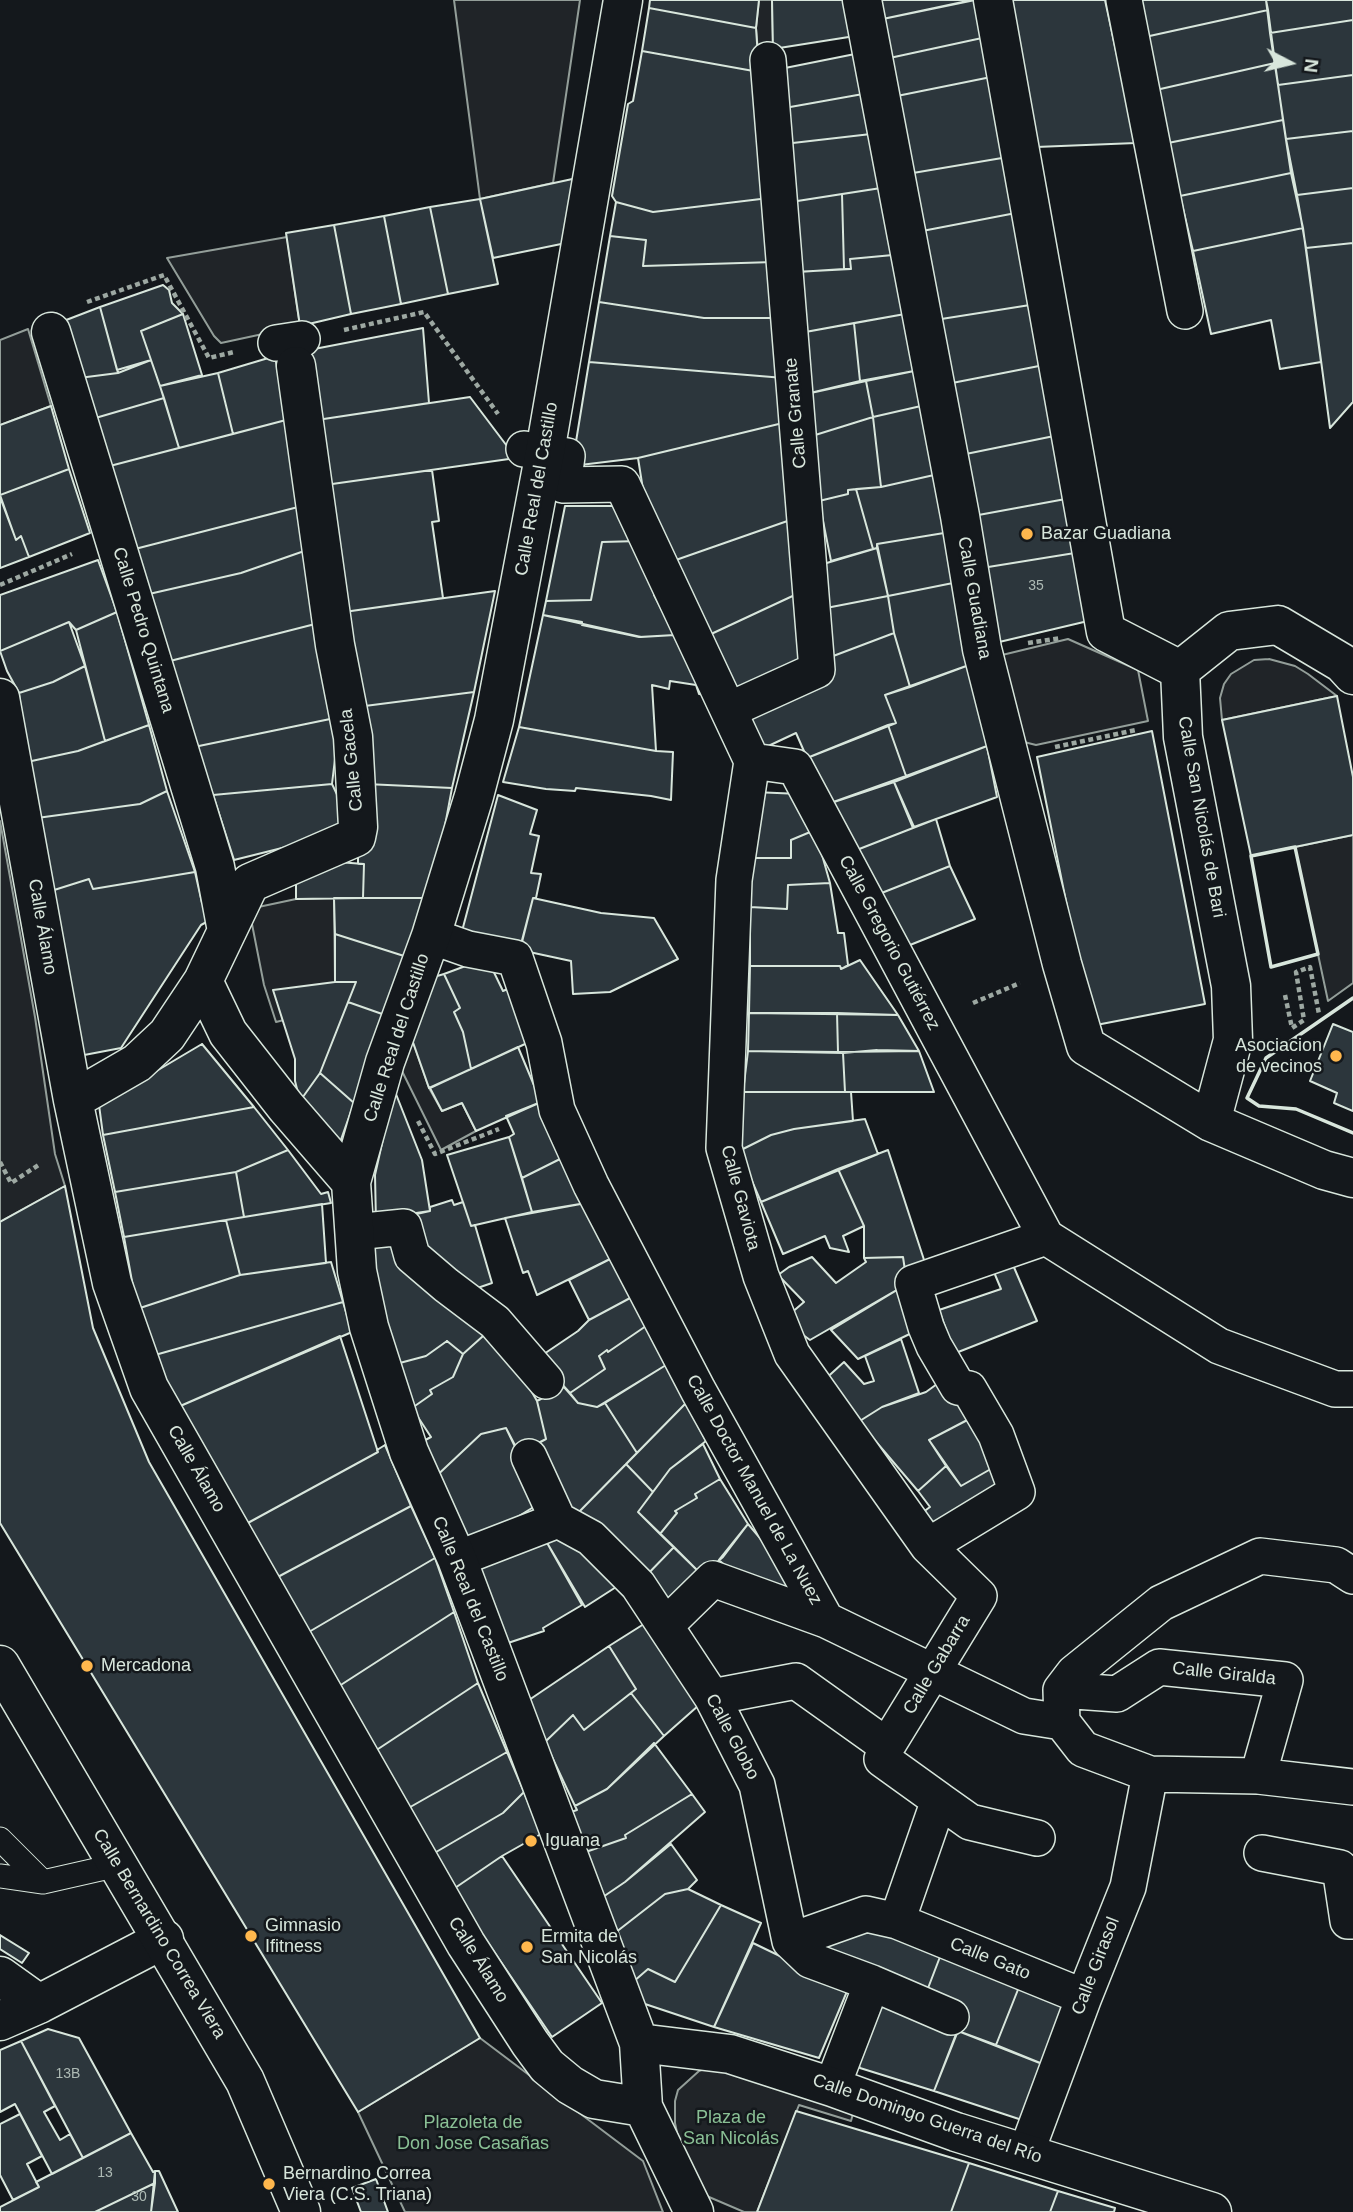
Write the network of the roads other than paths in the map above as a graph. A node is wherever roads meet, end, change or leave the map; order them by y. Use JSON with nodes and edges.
{"nodes":[{"id":1,"x":623,"y":0,"type":"edge"},
{"id":2,"x":862,"y":0,"type":"edge"},
{"id":3,"x":993,"y":0,"type":"edge"},
{"id":4,"x":1124,"y":0,"type":"edge"},
{"id":5,"x":768,"y":60,"type":"dead end"},
{"id":6,"x":1185,"y":311,"type":"dead end"},
{"id":7,"x":51,"y":332,"type":"road end"},
{"id":8,"x":291,"y":347,"type":"road end"},
{"id":9,"x":534,"y":451,"type":"junction"},
{"id":10,"x":1180,"y":670,"type":"junction"},
{"id":11,"x":1353,"y":675,"type":"edge"},
{"id":12,"x":0,"y":698,"type":"edge"},
{"id":13,"x":729,"y":710,"type":"junction"},
{"id":14,"x":752,"y":761,"type":"junction"},
{"id":15,"x":227,"y":931,"type":"junction"},
{"id":16,"x":430,"y":936,"type":"junction"},
{"id":17,"x":203,"y":981,"type":"junction"},
{"id":18,"x":73,"y":1100,"type":"junction"},
{"id":19,"x":1211,"y":1122,"type":"junction"},
{"id":20,"x":1353,"y":1178,"type":"edge"},
{"id":21,"x":351,"y":1182,"type":"junction"},
{"id":22,"x":355,"y":1232,"type":"junction"},
{"id":23,"x":1046,"y":1237,"type":"junction"},
{"id":24,"x":546,"y":1381,"type":"dead end"},
{"id":25,"x":1353,"y":1389,"type":"edge"},
{"id":26,"x":530,"y":1457,"type":"dead end"},
{"id":27,"x":558,"y":1520,"type":"junction"},
{"id":28,"x":928,"y":1546,"type":"junction"},
{"id":29,"x":457,"y":1559,"type":"junction"},
{"id":30,"x":1353,"y":1576,"type":"edge"},
{"id":31,"x":826,"y":1620,"type":"junction"},
{"id":32,"x":666,"y":1625,"type":"junction"},
{"id":33,"x":0,"y":1665,"type":"edge"},
{"id":34,"x":932,"y":1673,"type":"junction"},
{"id":35,"x":712,"y":1697,"type":"junction"},
{"id":36,"x":1061,"y":1706,"type":"junction"},
{"id":37,"x":887,"y":1746,"type":"junction"},
{"id":38,"x":1150,"y":1774,"type":"junction"},
{"id":39,"x":1258,"y":1776,"type":"junction"},
{"id":40,"x":1353,"y":1787,"type":"edge"},
{"id":41,"x":939,"y":1800,"type":"junction"},
{"id":42,"x":1037,"y":1838,"type":"dead end"},
{"id":43,"x":0,"y":1839,"type":"edge"},
{"id":44,"x":1262,"y":1853,"type":"dead end"},
{"id":45,"x":118,"y":1865,"type":"junction"},
{"id":46,"x":0,"y":1876,"type":"edge"},
{"id":47,"x":43,"y":1882,"type":"junction"},
{"id":48,"x":897,"y":1921,"type":"junction"},
{"id":49,"x":1353,"y":1921,"type":"edge"},
{"id":50,"x":164,"y":1939,"type":"junction"},
{"id":51,"x":790,"y":1941,"type":"junction"},
{"id":52,"x":0,"y":1976,"type":"edge"},
{"id":53,"x":872,"y":1983,"type":"junction"},
{"id":54,"x":1084,"y":1997,"type":"junction"},
{"id":55,"x":39,"y":2004,"type":"junction"},
{"id":56,"x":951,"y":2017,"type":"dead end"},
{"id":57,"x":0,"y":2021,"type":"edge"},
{"id":58,"x":639,"y":2043,"type":"junction"},
{"id":59,"x":832,"y":2087,"type":"junction"},
{"id":60,"x":643,"y":2107,"type":"junction"},
{"id":61,"x":1026,"y":2153,"type":"junction"},
{"id":62,"x":301,"y":2212,"type":"edge"},
{"id":63,"x":694,"y":2212,"type":"edge"},
{"id":64,"x":1212,"y":2212,"type":"edge"}],
"edges":[{"from":1,"to":9,"type":"street","name":"Calle Real del Castillo"},
{"from":2,"to":19,"type":"street","name":"Calle Guadiana"},
{"from":3,"to":10,"type":"street"},
{"from":4,"to":6,"type":"street"},
{"from":5,"to":13,"type":"street","name":"Calle Granate"},
{"from":7,"to":15,"type":"street","name":"Calle Pedro Quintana"},
{"from":8,"to":15,"type":"street","name":"Calle Gacela"},
{"from":9,"to":13,"type":"street"},
{"from":9,"to":16,"type":"street","name":"Calle Real del Castillo"},
{"from":10,"to":11,"type":"street"},
{"from":10,"to":19,"type":"street","name":"Calle San Nicolás de Bari"},
{"from":12,"to":18,"type":"street","name":"Calle Álamo"},
{"from":13,"to":14,"type":"street"},
{"from":14,"to":23,"type":"street","name":"Calle Gregorio Gutiérrez"},
{"from":14,"to":28,"type":"street","name":"Calle Gaviota"},
{"from":15,"to":17,"type":"street","name":"Calle Gacela"},
{"from":16,"to":21,"type":"street","name":"Calle Real del Castillo"},
{"from":16,"to":31,"type":"street","name":"Calle Doctor Manuel de La Nuez"},
{"from":17,"to":18,"type":"street","name":"Calle Gacela"},
{"from":17,"to":21,"type":"street"},
{"from":18,"to":60,"type":"street","name":"Calle Álamo"},
{"from":19,"to":20,"type":"street","name":"Calle Guadiana"},
{"from":21,"to":22,"type":"street","name":"Calle Real del Castillo"},
{"from":22,"to":24,"type":"street"},
{"from":22,"to":29,"type":"street","name":"Calle Real del Castillo"},
{"from":23,"to":25,"type":"street","name":"Calle Gregorio Gutiérrez"},
{"from":23,"to":28,"type":"street"},
{"from":26,"to":27,"type":"street"},
{"from":27,"to":29,"type":"street"},
{"from":27,"to":32,"type":"street","name":"Calle Globo"},
{"from":28,"to":34,"type":"street","name":"Calle Gabarra"},
{"from":29,"to":58,"type":"street","name":"Calle Real del Castillo"},
{"from":30,"to":36,"type":"street"},
{"from":31,"to":32,"type":"street"},
{"from":31,"to":34,"type":"street","name":"Calle Doctor Manuel de La Nuez"},
{"from":32,"to":35,"type":"street","name":"Calle Globo"},
{"from":33,"to":45,"type":"street","name":"Calle Bernardino Correa Viera"},
{"from":34,"to":36,"type":"street","name":"Calle Doctor Manuel de La Nuez"},
{"from":34,"to":37,"type":"street","name":"Calle Gabarra"},
{"from":35,"to":37,"type":"street"},
{"from":35,"to":51,"type":"street","name":"Calle Globo"},
{"from":36,"to":38,"type":"street"},
{"from":36,"to":39,"type":"street","name":"Calle Giralda"},
{"from":37,"to":41,"type":"street"},
{"from":38,"to":39,"type":"street"},
{"from":38,"to":54,"type":"street","name":"Calle Girasol"},
{"from":39,"to":40,"type":"street"},
{"from":41,"to":42,"type":"street"},
{"from":41,"to":48,"type":"street"},
{"from":43,"to":47,"type":"lane"},
{"from":44,"to":49,"type":"street"},
{"from":45,"to":47,"type":"lane"},
{"from":45,"to":50,"type":"street","name":"Calle Bernardino Correa Viera"},
{"from":46,"to":47,"type":"lane"},
{"from":48,"to":51,"type":"street"},
{"from":48,"to":54,"type":"street","name":"Calle Gato"},
{"from":50,"to":55,"type":"street"},
{"from":50,"to":62,"type":"street","name":"Calle Bernardino Correa Viera"},
{"from":51,"to":53,"type":"street"},
{"from":52,"to":55,"type":"street"},
{"from":53,"to":56,"type":"street"},
{"from":53,"to":59,"type":"street"},
{"from":54,"to":61,"type":"street","name":"Calle Girasol"},
{"from":55,"to":57,"type":"street"},
{"from":58,"to":59,"type":"street","name":"Calle Domingo Guerra del Río"},
{"from":58,"to":60,"type":"street","name":"Calle Real del Castillo"},
{"from":59,"to":61,"type":"street","name":"Calle Domingo Guerra del Río"},
{"from":60,"to":63,"type":"street"},
{"from":61,"to":64,"type":"street","name":"Calle Domingo Guerra del Río"}]}
